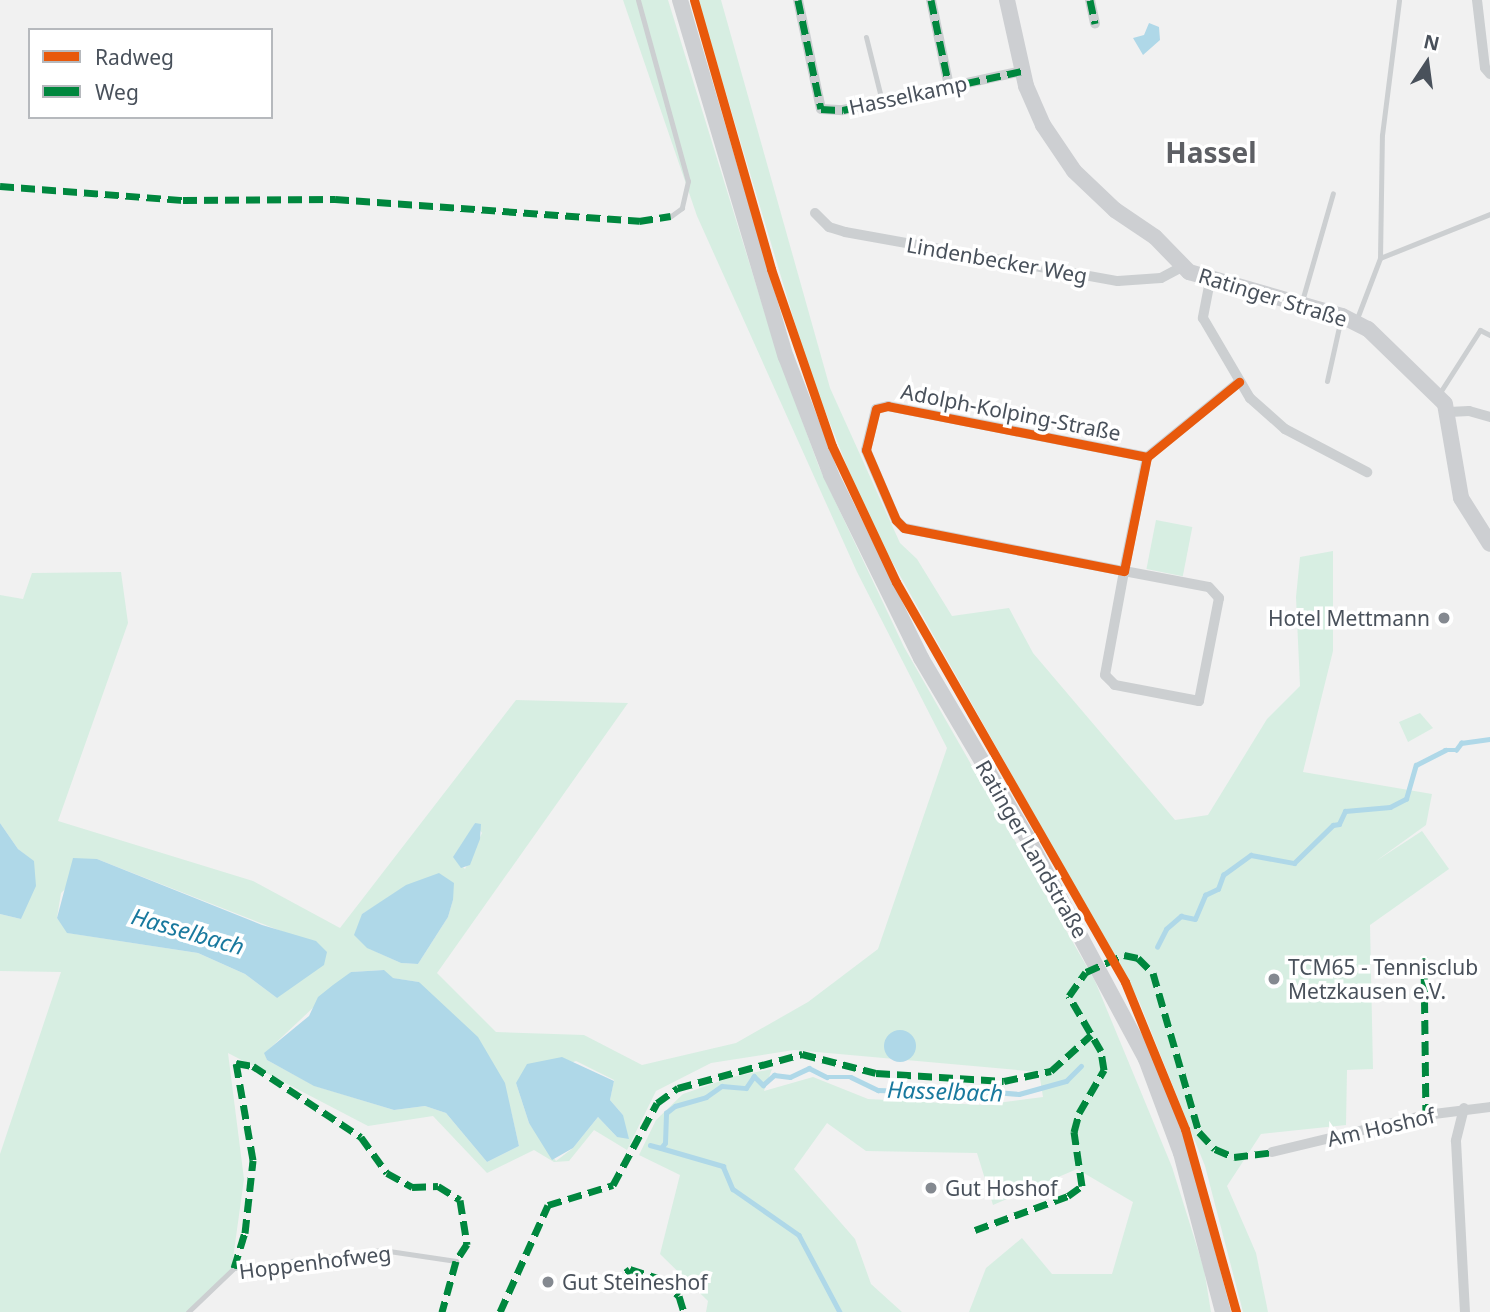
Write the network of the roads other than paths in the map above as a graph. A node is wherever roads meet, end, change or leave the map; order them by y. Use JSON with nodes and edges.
{"nodes":[{"id":1,"x":638,"y":0,"type":"edge"},
{"id":2,"x":680,"y":0,"type":"edge"},
{"id":3,"x":798,"y":0,"type":"edge"},
{"id":4,"x":931,"y":0,"type":"edge"},
{"id":5,"x":1007,"y":0,"type":"edge"},
{"id":6,"x":1090,"y":0,"type":"edge"},
{"id":7,"x":1399,"y":0,"type":"edge"},
{"id":8,"x":1477,"y":0,"type":"edge"},
{"id":9,"x":1095,"y":23,"type":"dead end"},
{"id":10,"x":866,"y":37,"type":"dead end"},
{"id":11,"x":1022,"y":71,"type":"junction"},
{"id":12,"x":1490,"y":75,"type":"edge"},
{"id":13,"x":949,"y":86,"type":"junction"},
{"id":14,"x":882,"y":101,"type":"junction"},
{"id":15,"x":1333,"y":193,"type":"dead end"},
{"id":16,"x":815,"y":214,"type":"dead end"},
{"id":17,"x":1490,"y":214,"type":"edge"},
{"id":18,"x":671,"y":216,"type":"dead end"},
{"id":19,"x":1380,"y":258,"type":"junction"},
{"id":20,"x":1182,"y":267,"type":"junction"},
{"id":21,"x":1210,"y":281,"type":"junction"},
{"id":22,"x":1300,"y":304,"type":"junction"},
{"id":23,"x":1349,"y":318,"type":"junction"},
{"id":24,"x":1490,"y":335,"type":"edge"},
{"id":25,"x":1327,"y":381,"type":"dead end"},
{"id":26,"x":1239,"y":382,"type":"junction"},
{"id":27,"x":1438,"y":397,"type":"junction"},
{"id":28,"x":1449,"y":412,"type":"junction"},
{"id":29,"x":1490,"y":417,"type":"edge"},
{"id":30,"x":1147,"y":457,"type":"junction"},
{"id":31,"x":1367,"y":471,"type":"dead end"},
{"id":32,"x":1490,"y":544,"type":"edge"},
{"id":33,"x":1124,"y":571,"type":"junction"},
{"id":34,"x":1490,"y":1107,"type":"edge"},
{"id":35,"x":1464,"y":1108,"type":"junction"},
{"id":36,"x":1272,"y":1152,"type":"dead end"},
{"id":37,"x":456,"y":1262,"type":"dead end"},
{"id":38,"x":188,"y":1312,"type":"edge"},
{"id":39,"x":1223,"y":1312,"type":"edge"},
{"id":40,"x":1465,"y":1312,"type":"edge"}],
"edges":[{"from":1,"to":18,"type":"lane"},
{"from":2,"to":39,"type":"main road","name":"Ratinger Landstraße"},
{"from":3,"to":14,"type":"street","name":"Hasselkamp"},
{"from":4,"to":13,"type":"street"},
{"from":5,"to":11,"type":"main road","name":"Ratinger Straße"},
{"from":6,"to":9,"type":"street"},
{"from":7,"to":19,"type":"lane"},
{"from":8,"to":12,"type":"street"},
{"from":10,"to":14,"type":"lane"},
{"from":11,"to":13,"type":"street","name":"Hasselkamp"},
{"from":11,"to":20,"type":"main road","name":"Ratinger Straße"},
{"from":13,"to":14,"type":"street","name":"Hasselkamp"},
{"from":15,"to":22,"type":"lane"},
{"from":16,"to":20,"type":"street","name":"Lindenbecker Weg"},
{"from":17,"to":19,"type":"lane"},
{"from":19,"to":23,"type":"lane"},
{"from":20,"to":21,"type":"main road","name":"Ratinger Straße"},
{"from":21,"to":22,"type":"main road","name":"Ratinger Straße"},
{"from":21,"to":26,"type":"street"},
{"from":22,"to":23,"type":"main road","name":"Ratinger Straße"},
{"from":23,"to":25,"type":"lane"},
{"from":23,"to":27,"type":"main road","name":"Ratinger Straße"},
{"from":24,"to":27,"type":"lane"},
{"from":26,"to":30,"type":"street","name":"Adolph-Kolping-Straße"},
{"from":26,"to":31,"type":"street"},
{"from":27,"to":28,"type":"main road","name":"Ratinger Straße"},
{"from":28,"to":29,"type":"street"},
{"from":28,"to":32,"type":"main road"},
{"from":30,"to":33,"type":"street","name":"Adolph-Kolping-Straße"},
{"from":30,"to":33,"type":"street","name":"Adolph-Kolping-Straße"},
{"from":33,"to":33,"type":"street","name":"Adolph-Kolping-Straße"},
{"from":34,"to":35,"type":"street","name":"Am Hoshof"},
{"from":35,"to":36,"type":"street","name":"Am Hoshof"},
{"from":35,"to":40,"type":"street"},
{"from":37,"to":38,"type":"lane","name":"Hoppenhofweg"}]}
